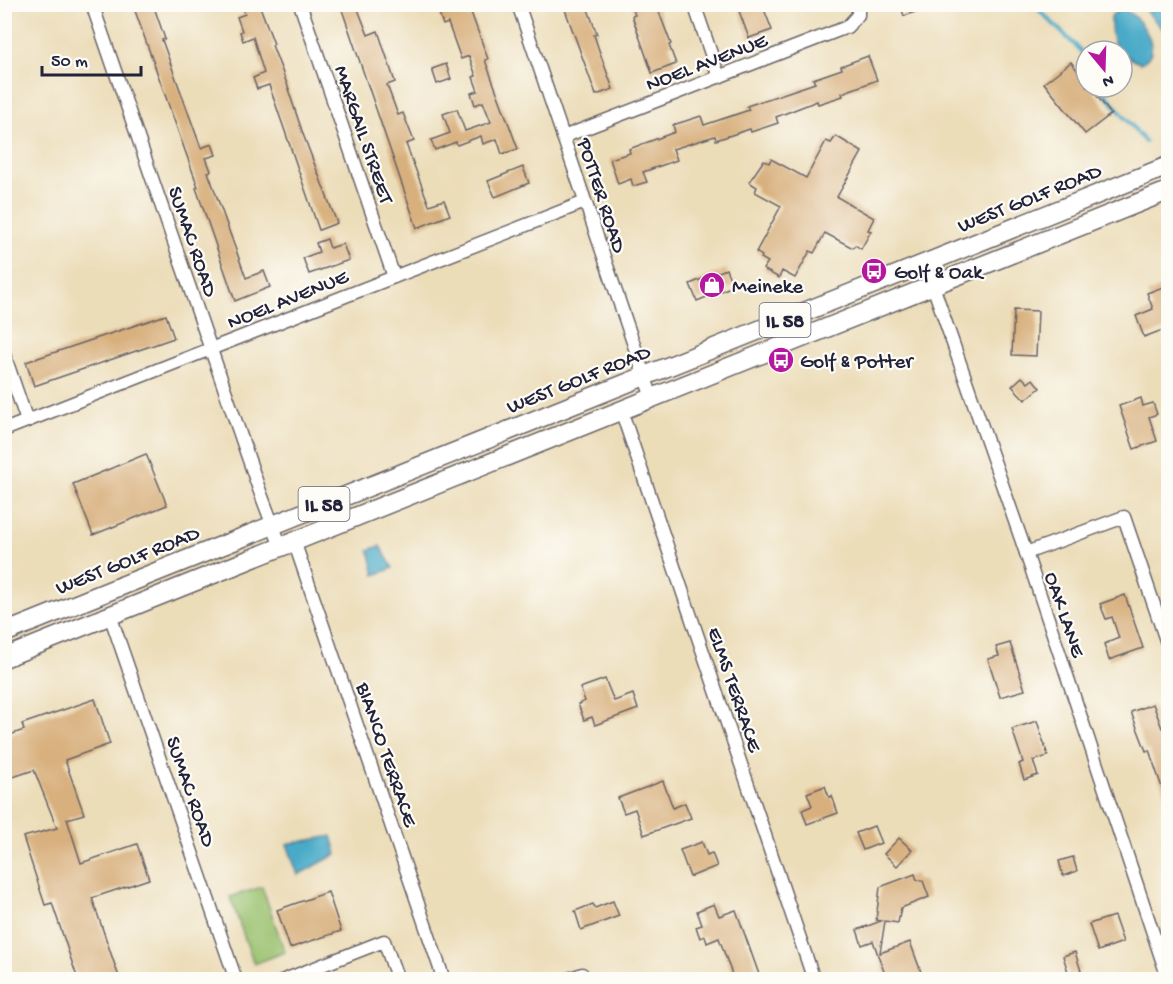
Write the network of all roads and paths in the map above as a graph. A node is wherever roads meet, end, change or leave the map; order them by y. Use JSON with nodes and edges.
{"nodes":[{"id":1,"x":92,"y":4,"type":"edge"},
{"id":2,"x":300,"y":4,"type":"edge"},
{"id":3,"x":518,"y":4,"type":"edge"},
{"id":4,"x":694,"y":4,"type":"edge"},
{"id":5,"x":858,"y":10,"type":"edge"},
{"id":6,"x":719,"y":77,"type":"junction"},
{"id":7,"x":563,"y":137,"type":"junction"},
{"id":8,"x":1168,"y":166,"type":"edge"},
{"id":9,"x":1168,"y":191,"type":"edge"},
{"id":10,"x":585,"y":202,"type":"junction"},
{"id":11,"x":925,"y":263,"type":"junction"},
{"id":12,"x":394,"y":277,"type":"junction"},
{"id":13,"x":933,"y":285,"type":"junction"},
{"id":14,"x":211,"y":349,"type":"junction"},
{"id":15,"x":4,"y":354,"type":"edge"},
{"id":16,"x":644,"y":376,"type":"junction"},
{"id":17,"x":652,"y":398,"type":"junction"},
{"id":18,"x":621,"y":410,"type":"junction"},
{"id":19,"x":27,"y":421,"type":"junction"},
{"id":20,"x":4,"y":430,"type":"edge"},
{"id":21,"x":273,"y":524,"type":"junction"},
{"id":22,"x":288,"y":544,"type":"junction"},
{"id":23,"x":1026,"y":553,"type":"junction"},
{"id":24,"x":111,"y":615,"type":"junction"},
{"id":25,"x":4,"y":633,"type":"edge"},
{"id":26,"x":1168,"y":646,"type":"edge"},
{"id":27,"x":4,"y":658,"type":"edge"},
{"id":28,"x":582,"y":974,"type":"dead end"},
{"id":29,"x":1168,"y":978,"type":"edge"},
{"id":30,"x":236,"y":980,"type":"edge"},
{"id":31,"x":284,"y":980,"type":"edge"},
{"id":32,"x":398,"y":980,"type":"edge"},
{"id":33,"x":444,"y":980,"type":"edge"},
{"id":34,"x":566,"y":980,"type":"edge"},
{"id":35,"x":814,"y":980,"type":"edge"}],
"edges":[{"from":1,"to":14,"type":"street","name":"SUMAC ROAD"},
{"from":2,"to":12,"type":"street","name":"MARGAIL STREET"},
{"from":3,"to":7,"type":"street","name":"POTTER ROAD"},
{"from":4,"to":6,"type":"street"},
{"from":5,"to":6,"type":"street","name":"NOEL AVENUE"},
{"from":6,"to":7,"type":"street","name":"NOEL AVENUE"},
{"from":7,"to":10,"type":"street","name":"POTTER ROAD"},
{"from":8,"to":11,"type":"main road","name":"WEST GOLF ROAD","number":"IL 58"},
{"from":9,"to":13,"type":"main road","number":"IL 58"},
{"from":10,"to":12,"type":"street","name":"NOEL AVENUE"},
{"from":10,"to":16,"type":"street","name":"POTTER ROAD"},
{"from":11,"to":13,"type":"street","name":"OAK LANE"},
{"from":11,"to":16,"type":"main road","name":"WEST GOLF ROAD","number":"IL 58"},
{"from":12,"to":14,"type":"street","name":"NOEL AVENUE"},
{"from":13,"to":17,"type":"main road","number":"IL 58"},
{"from":13,"to":23,"type":"street","name":"OAK LANE"},
{"from":14,"to":19,"type":"street","name":"NOEL AVENUE"},
{"from":14,"to":21,"type":"street","name":"SUMAC ROAD"},
{"from":15,"to":19,"type":"street"},
{"from":16,"to":17,"type":"street","name":"POTTER ROAD"},
{"from":16,"to":21,"type":"main road","name":"WEST GOLF ROAD","number":"IL 58"},
{"from":17,"to":18,"type":"main road","number":"IL 58"},
{"from":18,"to":22,"type":"main road","number":"IL 58"},
{"from":18,"to":35,"type":"street","name":"ELMS TERRACE"},
{"from":19,"to":20,"type":"street","name":"NOEL AVENUE"},
{"from":21,"to":22,"type":"street","name":"BIANCO TERRACE"},
{"from":21,"to":25,"type":"main road","name":"WEST GOLF ROAD","number":"IL 58"},
{"from":22,"to":24,"type":"main road","number":"IL 58"},
{"from":22,"to":33,"type":"street","name":"BIANCO TERRACE"},
{"from":23,"to":26,"type":"street"},
{"from":23,"to":29,"type":"street","name":"OAK LANE"},
{"from":24,"to":27,"type":"main road","number":"IL 58"},
{"from":24,"to":30,"type":"street","name":"SUMAC ROAD"},
{"from":28,"to":34,"type":"street"},
{"from":31,"to":32,"type":"street"}]}
